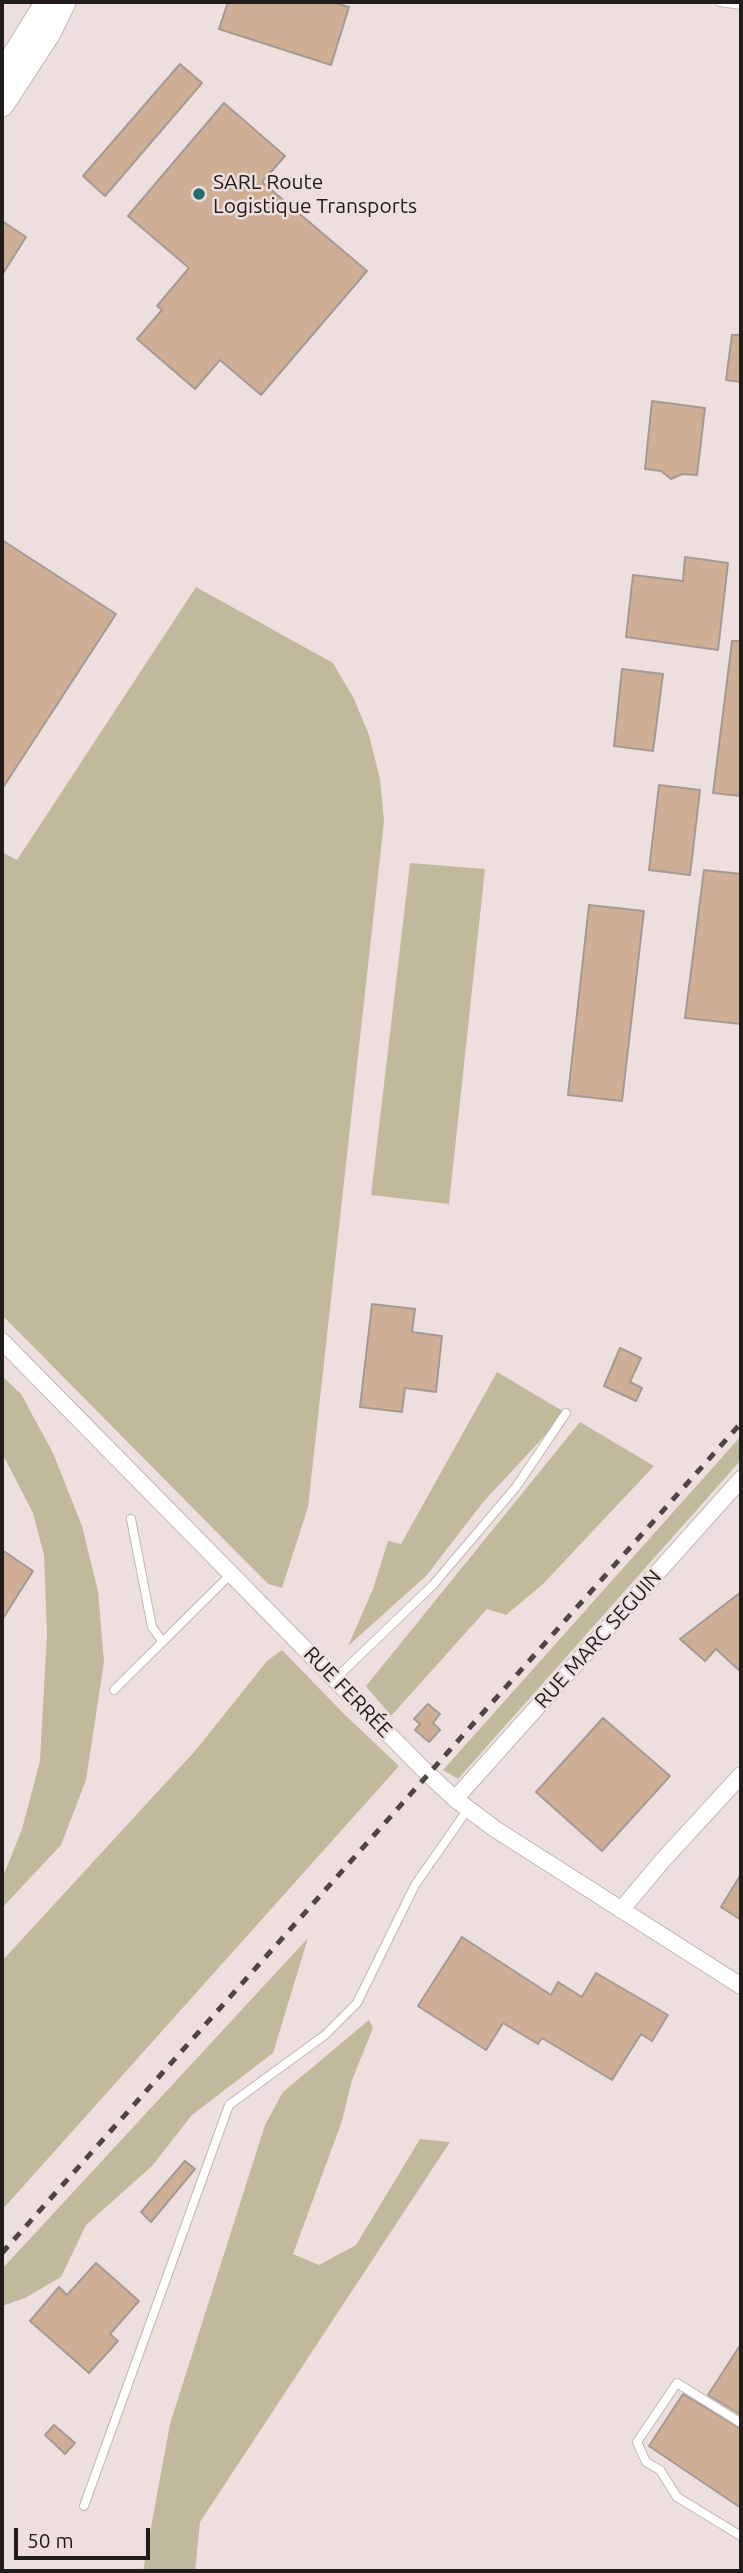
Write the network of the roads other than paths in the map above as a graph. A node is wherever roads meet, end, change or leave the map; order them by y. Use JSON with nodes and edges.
{"nodes":[{"id":1,"x":47,"y":2,"type":"edge"},
{"id":2,"x":64,"y":2,"type":"edge"},
{"id":3,"x":720,"y":2,"type":"edge"},
{"id":4,"x":741,"y":5,"type":"edge"},
{"id":5,"x":2,"y":75,"type":"edge"},
{"id":6,"x":2,"y":105,"type":"edge"},
{"id":7,"x":2,"y":1341,"type":"edge"},
{"id":8,"x":566,"y":1413,"type":"dead end"},
{"id":9,"x":741,"y":1479,"type":"edge"},
{"id":10,"x":131,"y":1519,"type":"dead end"},
{"id":11,"x":231,"y":1574,"type":"junction"},
{"id":12,"x":162,"y":1641,"type":"junction"},
{"id":13,"x":335,"y":1679,"type":"junction"},
{"id":14,"x":114,"y":1690,"type":"dead end"},
{"id":15,"x":741,"y":1775,"type":"edge"},
{"id":16,"x":455,"y":1799,"type":"junction"},
{"id":17,"x":468,"y":1809,"type":"junction"},
{"id":18,"x":621,"y":1910,"type":"junction"},
{"id":19,"x":741,"y":1986,"type":"edge"},
{"id":20,"x":741,"y":2423,"type":"edge"},
{"id":21,"x":84,"y":2506,"type":"dead end"},
{"id":22,"x":741,"y":2536,"type":"edge"}],
"edges":[{"from":1,"to":5,"type":"main road"},
{"from":2,"to":6,"type":"main road"},
{"from":3,"to":4,"type":"lane"},
{"from":7,"to":11,"type":"street","name":"RUE FERRÉE"},
{"from":8,"to":13,"type":"lane"},
{"from":9,"to":16,"type":"street","name":"RUE MARC SEGUIN"},
{"from":10,"to":12,"type":"lane"},
{"from":11,"to":12,"type":"lane"},
{"from":11,"to":13,"type":"street","name":"RUE FERRÉE"},
{"from":12,"to":14,"type":"lane"},
{"from":13,"to":16,"type":"street","name":"RUE FERRÉE"},
{"from":15,"to":18,"type":"street"},
{"from":16,"to":17,"type":"street","name":"RUE FERRÉE"},
{"from":17,"to":18,"type":"street","name":"RUE FERRÉE"},
{"from":17,"to":21,"type":"lane"},
{"from":18,"to":19,"type":"street","name":"RUE FERRÉE"},
{"from":20,"to":22,"type":"lane"}]}
